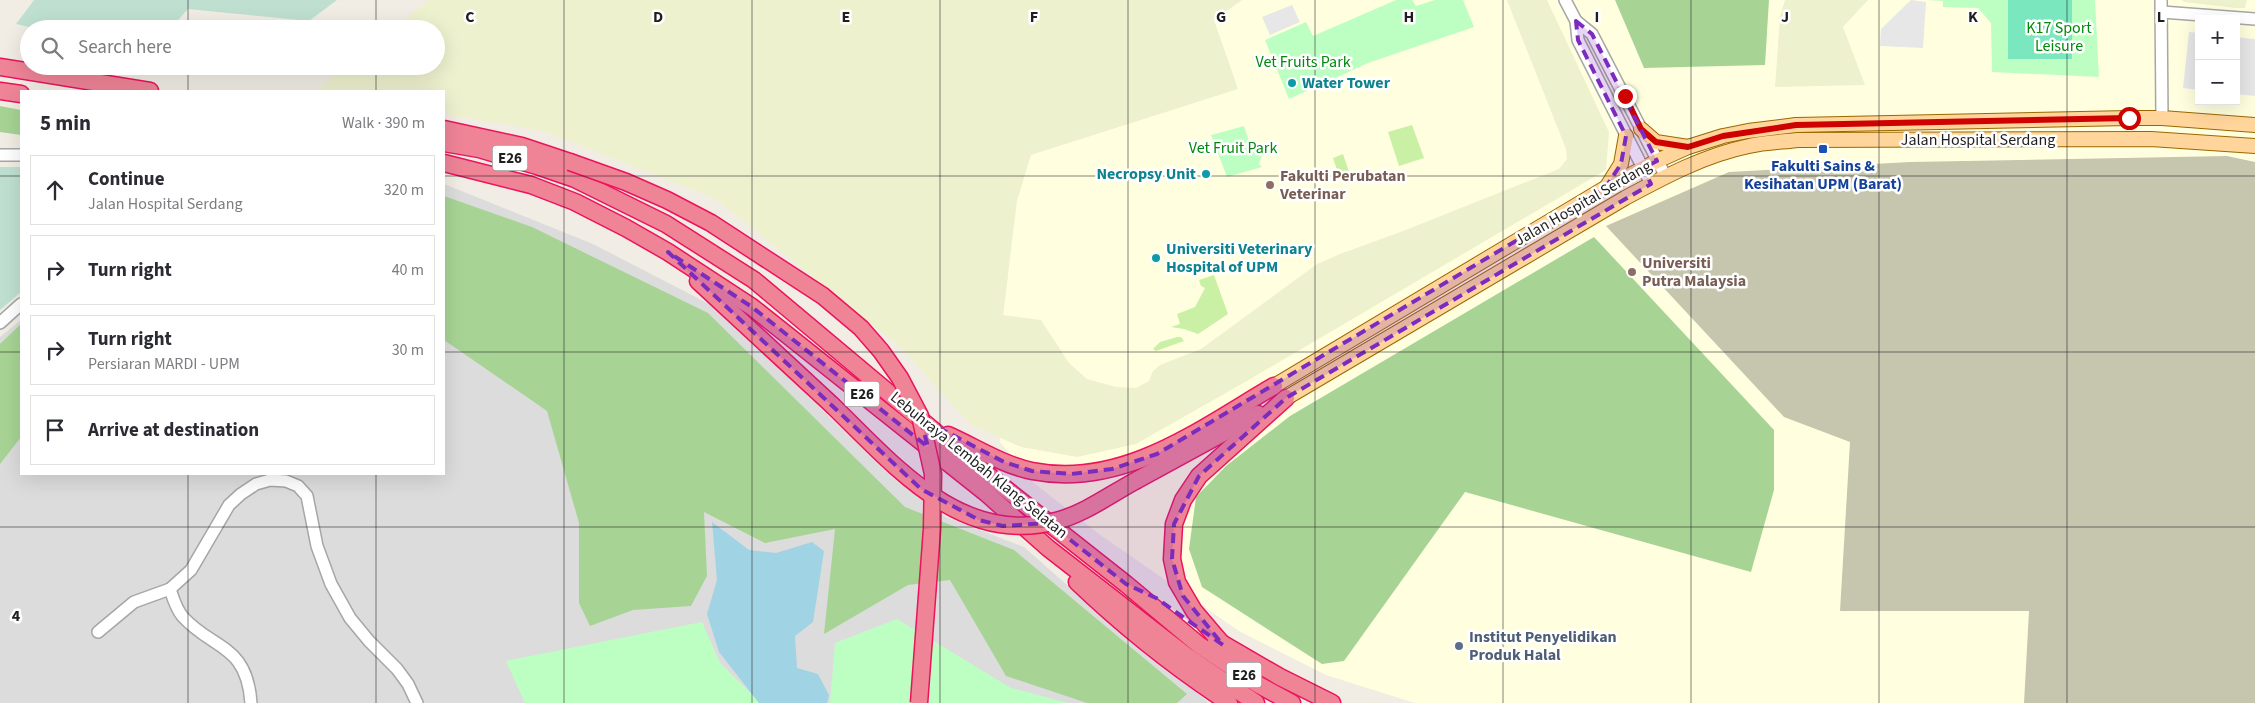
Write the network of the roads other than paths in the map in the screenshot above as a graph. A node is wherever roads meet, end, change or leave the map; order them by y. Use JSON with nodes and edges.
{"nodes":[{"id":1,"x":1565,"y":0,"type":"edge"},
{"id":2,"x":2162,"y":6,"type":"edge"},
{"id":3,"x":2255,"y":18,"type":"edge"},
{"id":4,"x":1576,"y":21,"type":"junction"},
{"id":5,"x":0,"y":67,"type":"edge"},
{"id":6,"x":20,"y":70,"type":"edge"},
{"id":7,"x":50,"y":75,"type":"edge"},
{"id":8,"x":144,"y":90,"type":"edge"},
{"id":9,"x":0,"y":91,"type":"edge"},
{"id":10,"x":20,"y":94,"type":"edge"},
{"id":11,"x":2162,"y":118,"type":"junction"},
{"id":12,"x":2255,"y":126,"type":"edge"},
{"id":13,"x":445,"y":129,"type":"edge"},
{"id":14,"x":1641,"y":129,"type":"junction"},
{"id":15,"x":1626,"y":136,"type":"junction"},
{"id":16,"x":445,"y":143,"type":"edge"},
{"id":17,"x":2255,"y":146,"type":"edge"},
{"id":18,"x":1688,"y":147,"type":"junction"},
{"id":19,"x":0,"y":155,"type":"edge"},
{"id":20,"x":20,"y":155,"type":"edge"},
{"id":21,"x":1657,"y":161,"type":"junction"},
{"id":22,"x":445,"y":163,"type":"edge"},
{"id":23,"x":1643,"y":168,"type":"junction"},
{"id":24,"x":1666,"y":177,"type":"junction"},
{"id":25,"x":1651,"y":184,"type":"junction"},
{"id":26,"x":1606,"y":188,"type":"junction"},
{"id":27,"x":668,"y":252,"type":"junction"},
{"id":28,"x":20,"y":305,"type":"edge"},
{"id":29,"x":0,"y":323,"type":"edge"},
{"id":30,"x":1274,"y":386,"type":"joint"},
{"id":31,"x":1286,"y":398,"type":"junction"},
{"id":32,"x":930,"y":426,"type":"junction"},
{"id":33,"x":1048,"y":548,"type":"junction"},
{"id":34,"x":1126,"y":584,"type":"junction"},
{"id":35,"x":170,"y":589,"type":"junction"},
{"id":36,"x":98,"y":632,"type":"dead end"},
{"id":37,"x":1224,"y":645,"type":"junction"},
{"id":38,"x":1194,"y":651,"type":"junction"},
{"id":39,"x":251,"y":703,"type":"edge"},
{"id":40,"x":417,"y":703,"type":"edge"},
{"id":41,"x":919,"y":703,"type":"edge"},
{"id":42,"x":1229,"y":703,"type":"edge"},
{"id":43,"x":1256,"y":703,"type":"edge"},
{"id":44,"x":1292,"y":703,"type":"edge"},
{"id":45,"x":1332,"y":703,"type":"edge"}],
"edges":[{"from":1,"to":4,"type":"street"},
{"from":2,"to":3,"type":"street"},
{"from":2,"to":11,"type":"street"},
{"from":4,"to":14,"type":"street"},
{"from":4,"to":15,"type":"street"},
{"from":5,"to":6,"type":"highway"},
{"from":7,"to":8,"type":"highway"},
{"from":9,"to":10,"type":"highway"},
{"from":11,"to":12,"type":"main road","name":"Jalan Hospital Serdang"},
{"from":11,"to":18,"type":"main road","name":"Jalan Hospital Serdang"},
{"from":13,"to":41,"type":"highway","bridge":true},
{"from":14,"to":18,"type":"main road"},
{"from":14,"to":21,"type":"street"},
{"from":15,"to":23,"type":"street"},
{"from":15,"to":26,"type":"main road"},
{"from":16,"to":32,"type":"highway","name":"Lebuhraya Lembah Klang Selatan","number":"E26"},
{"from":17,"to":24,"type":"main road","name":"Jalan Hospital Serdang"},
{"from":18,"to":21,"type":"main road","name":"Jalan Hospital Serdang"},
{"from":19,"to":20,"type":"street"},
{"from":21,"to":23,"type":"main road","name":"Jalan Hospital Serdang"},
{"from":21,"to":24,"type":"street"},
{"from":22,"to":27,"type":"highway","name":"Lebuhraya Lembah Klang Selatan","number":"E26"},
{"from":23,"to":25,"type":"street"},
{"from":23,"to":26,"type":"main road","name":"Jalan Hospital Serdang"},
{"from":24,"to":25,"type":"main road","name":"Jalan Hospital Serdang"},
{"from":25,"to":31,"type":"main road","name":"Jalan Hospital Serdang"},
{"from":26,"to":30,"type":"main road","name":"Jalan Hospital Serdang"},
{"from":27,"to":31,"type":"highway","bridge":true},
{"from":27,"to":33,"type":"highway","name":"Lebuhraya Lembah Klang Selatan","number":"E26"},
{"from":28,"to":29,"type":"street"},
{"from":30,"to":32,"type":"highway"},
{"from":31,"to":37,"type":"highway"},
{"from":32,"to":34,"type":"highway","name":"Lebuhraya Lembah Klang Selatan","number":"E26"},
{"from":33,"to":38,"type":"highway","name":"Lebuhraya Lembah Klang Selatan","number":"E26"},
{"from":33,"to":42,"type":"highway"},
{"from":34,"to":37,"type":"highway"},
{"from":34,"to":38,"type":"highway","name":"Lebuhraya Lembah Klang Selatan","number":"E26"},
{"from":35,"to":36,"type":"street"},
{"from":35,"to":39,"type":"street"},
{"from":35,"to":40,"type":"street"},
{"from":37,"to":45,"type":"highway"},
{"from":38,"to":43,"type":"highway","name":"Lebuhraya Lembah Klang Selatan","number":"E26"},
{"from":38,"to":44,"type":"highway","name":"Lebuhraya Lembah Klang Selatan","number":"E26"}]}
